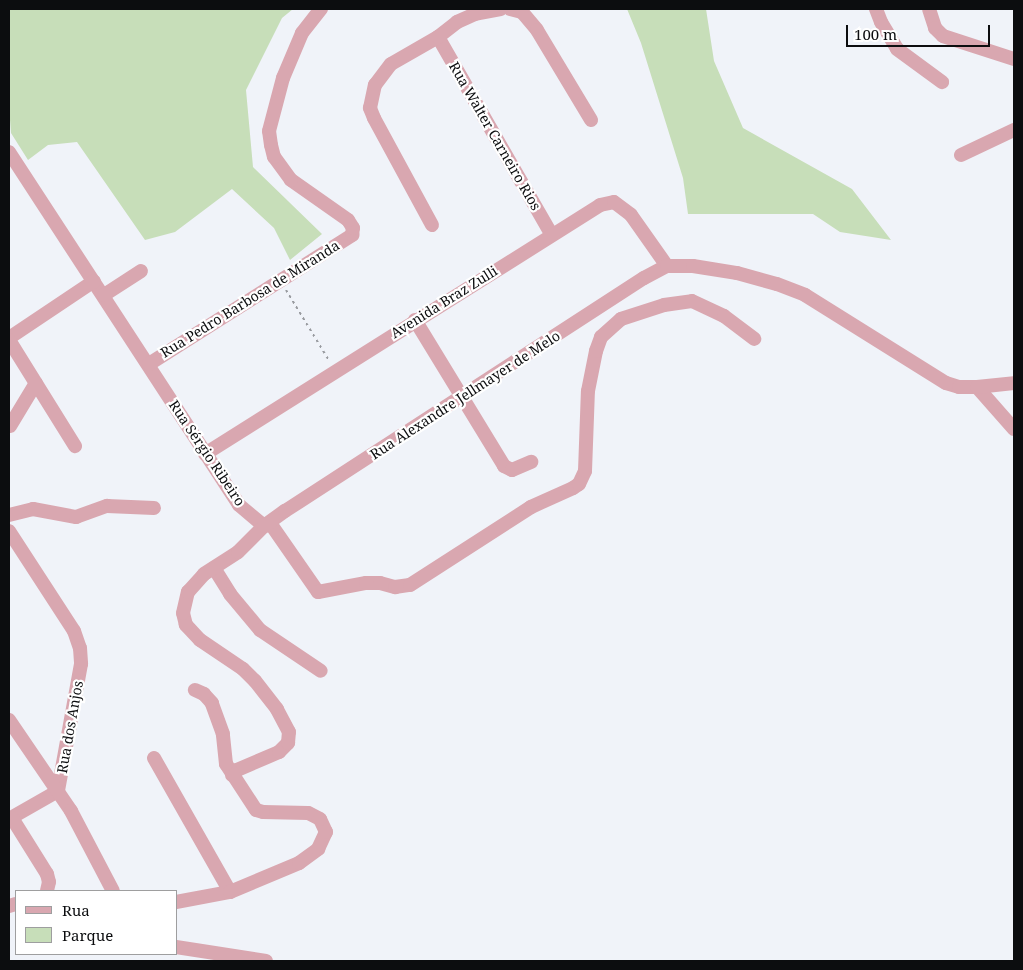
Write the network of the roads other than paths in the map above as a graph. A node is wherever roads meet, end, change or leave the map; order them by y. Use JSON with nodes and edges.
{"nodes":[{"id":1,"x":321,"y":9,"type":"edge"},
{"id":2,"x":501,"y":9,"type":"edge"},
{"id":3,"x":510,"y":9,"type":"edge"},
{"id":4,"x":876,"y":9,"type":"edge"},
{"id":5,"x":929,"y":9,"type":"edge"},
{"id":6,"x":438,"y":36,"type":"junction"},
{"id":7,"x":1014,"y":58,"type":"edge"},
{"id":8,"x":942,"y":82,"type":"dead end"},
{"id":9,"x":591,"y":120,"type":"dead end"},
{"id":10,"x":1014,"y":130,"type":"edge"},
{"id":11,"x":9,"y":152,"type":"edge"},
{"id":12,"x":961,"y":155,"type":"dead end"},
{"id":13,"x":432,"y":225,"type":"dead end"},
{"id":14,"x":552,"y":235,"type":"junction"},
{"id":15,"x":667,"y":266,"type":"junction"},
{"id":16,"x":141,"y":270,"type":"dead end"},
{"id":17,"x":94,"y":281,"type":"junction"},
{"id":18,"x":104,"y":295,"type":"junction"},
{"id":19,"x":414,"y":320,"type":"junction"},
{"id":20,"x":9,"y":339,"type":"edge"},
{"id":21,"x":754,"y":339,"type":"dead end"},
{"id":22,"x":148,"y":364,"type":"junction"},
{"id":23,"x":36,"y":383,"type":"junction"},
{"id":24,"x":1014,"y":383,"type":"edge"},
{"id":25,"x":977,"y":388,"type":"junction"},
{"id":26,"x":463,"y":397,"type":"junction"},
{"id":27,"x":10,"y":426,"type":"edge"},
{"id":28,"x":1014,"y":429,"type":"edge"},
{"id":29,"x":75,"y":446,"type":"dead end"},
{"id":30,"x":205,"y":454,"type":"junction"},
{"id":31,"x":531,"y":462,"type":"dead end"},
{"id":32,"x":154,"y":508,"type":"dead end"},
{"id":33,"x":9,"y":515,"type":"edge"},
{"id":34,"x":267,"y":524,"type":"junction"},
{"id":35,"x":9,"y":531,"type":"edge"},
{"id":36,"x":214,"y":568,"type":"junction"},
{"id":37,"x":321,"y":671,"type":"dead end"},
{"id":38,"x":195,"y":690,"type":"dead end"},
{"id":39,"x":9,"y":720,"type":"edge"},
{"id":40,"x":154,"y":758,"type":"dead end"},
{"id":41,"x":232,"y":775,"type":"junction"},
{"id":42,"x":58,"y":791,"type":"junction"},
{"id":43,"x":11,"y":819,"type":"edge"},
{"id":44,"x":47,"y":890,"type":"edge"},
{"id":45,"x":112,"y":890,"type":"edge"},
{"id":46,"x":230,"y":892,"type":"junction"},
{"id":47,"x":178,"y":902,"type":"edge"},
{"id":48,"x":178,"y":947,"type":"edge"},
{"id":49,"x":266,"y":961,"type":"edge"}],
"edges":[{"from":1,"to":22,"type":"street","name":"Rua Pedro Barbosa de Miranda"},
{"from":2,"to":6,"type":"street"},
{"from":3,"to":9,"type":"street"},
{"from":4,"to":8,"type":"street"},
{"from":5,"to":7,"type":"street"},
{"from":6,"to":13,"type":"street"},
{"from":6,"to":14,"type":"street","name":"Rua Walter Carneiro Rios"},
{"from":10,"to":12,"type":"street"},
{"from":11,"to":17,"type":"street","name":"Rua Sérgio Ribeiro"},
{"from":14,"to":15,"type":"street","name":"Avenida Braz Zulli"},
{"from":14,"to":19,"type":"street","name":"Avenida Braz Zulli"},
{"from":15,"to":25,"type":"street"},
{"from":15,"to":26,"type":"street","name":"Rua Alexandre Jellmayer de Melo"},
{"from":16,"to":18,"type":"street"},
{"from":17,"to":18,"type":"street","name":"Rua Sérgio Ribeiro"},
{"from":17,"to":20,"type":"street"},
{"from":18,"to":22,"type":"street","name":"Rua Sérgio Ribeiro"},
{"from":19,"to":26,"type":"street"},
{"from":19,"to":30,"type":"street","name":"Avenida Braz Zulli"},
{"from":20,"to":23,"type":"street"},
{"from":21,"to":34,"type":"street","name":"Rua Sérgio Ribeiro"},
{"from":22,"to":30,"type":"street","name":"Rua Sérgio Ribeiro"},
{"from":23,"to":27,"type":"street"},
{"from":23,"to":29,"type":"street"},
{"from":24,"to":25,"type":"street"},
{"from":25,"to":28,"type":"street"},
{"from":26,"to":31,"type":"street"},
{"from":26,"to":34,"type":"street","name":"Rua Alexandre Jellmayer de Melo"},
{"from":30,"to":34,"type":"street","name":"Rua Sérgio Ribeiro"},
{"from":32,"to":33,"type":"street"},
{"from":34,"to":36,"type":"street"},
{"from":35,"to":42,"type":"street","name":"Rua dos Anjos"},
{"from":36,"to":37,"type":"street"},
{"from":36,"to":41,"type":"street"},
{"from":38,"to":41,"type":"street"},
{"from":39,"to":42,"type":"street"},
{"from":40,"to":46,"type":"street"},
{"from":41,"to":46,"type":"street"},
{"from":42,"to":43,"type":"street"},
{"from":42,"to":45,"type":"street"},
{"from":43,"to":44,"type":"street"},
{"from":46,"to":47,"type":"street"},
{"from":48,"to":49,"type":"street"}]}
